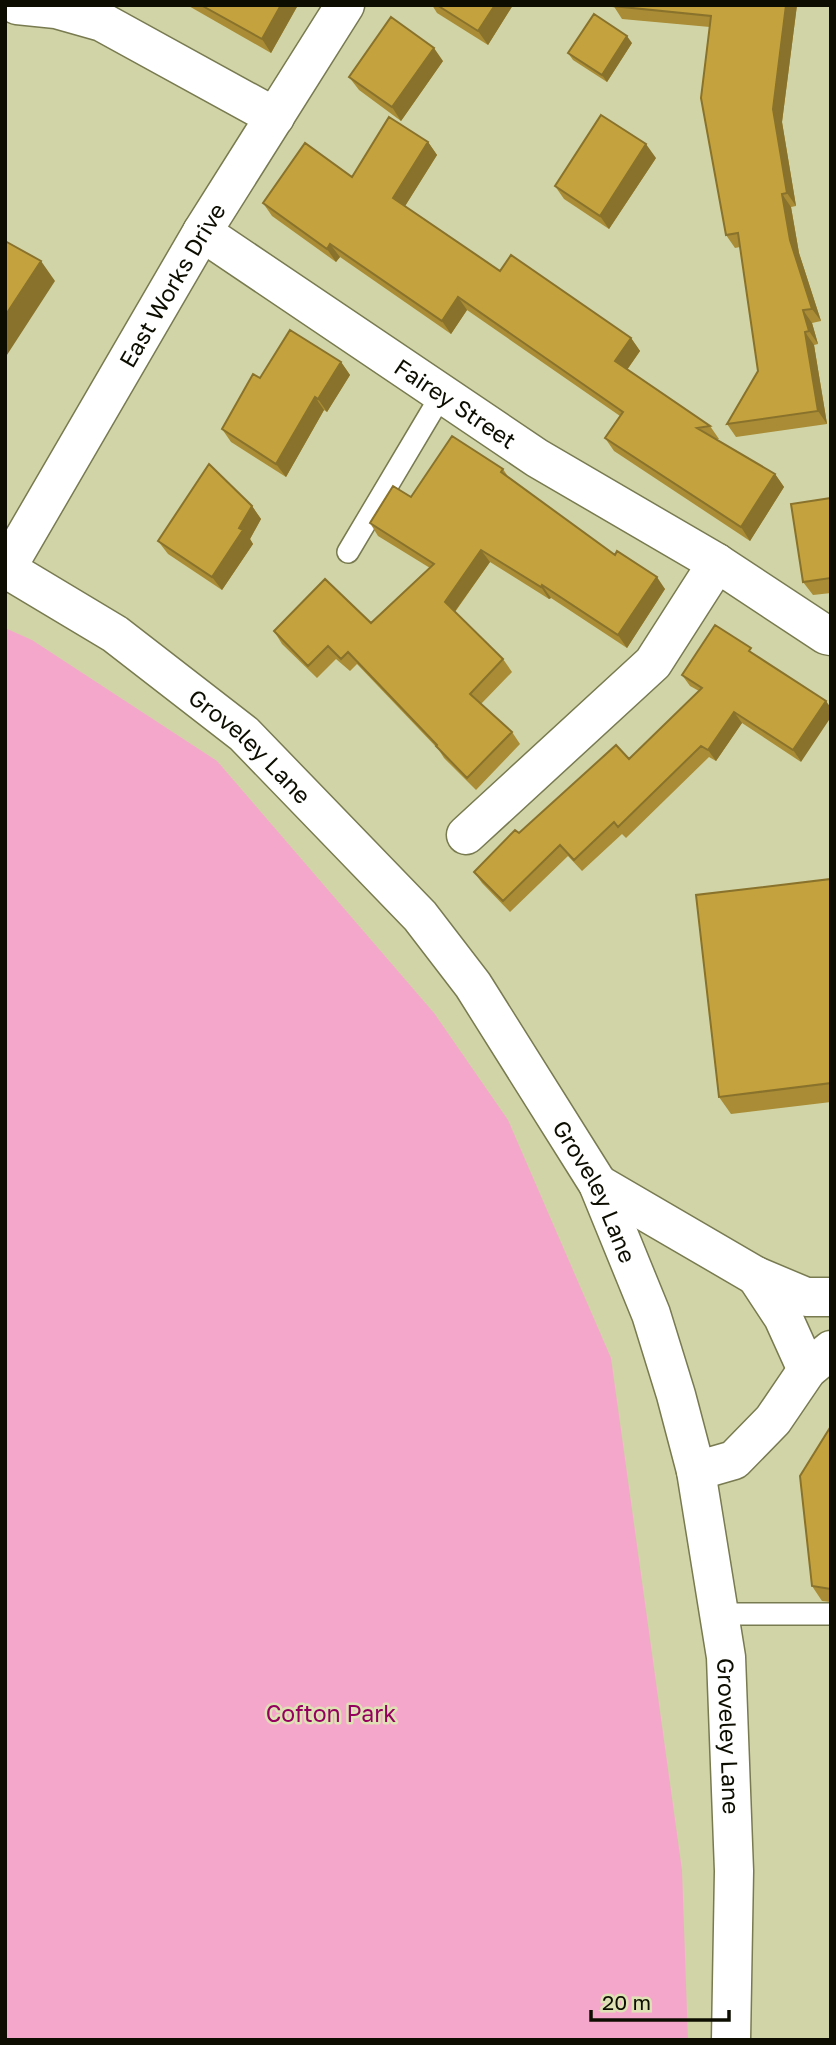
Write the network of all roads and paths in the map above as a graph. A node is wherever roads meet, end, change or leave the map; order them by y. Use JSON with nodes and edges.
{"nodes":[{"id":1,"x":17,"y":5,"type":"edge"},
{"id":2,"x":345,"y":5,"type":"edge"},
{"id":3,"x":275,"y":117,"type":"junction"},
{"id":4,"x":202,"y":232,"type":"junction"},
{"id":5,"x":442,"y":394,"type":"junction"},
{"id":6,"x":348,"y":552,"type":"dead end"},
{"id":7,"x":717,"y":563,"type":"junction"},
{"id":8,"x":6,"y":569,"type":"edge"},
{"id":9,"x":831,"y":636,"type":"edge"},
{"id":10,"x":466,"y":835,"type":"dead end"},
{"id":11,"x":598,"y":1184,"type":"junction"},
{"id":12,"x":756,"y":1276,"type":"junction"},
{"id":13,"x":831,"y":1297,"type":"edge"},
{"id":14,"x":819,"y":1360,"type":"edge"},
{"id":15,"x":696,"y":1471,"type":"junction"},
{"id":16,"x":719,"y":1614,"type":"junction"},
{"id":17,"x":831,"y":1614,"type":"edge"},
{"id":18,"x":731,"y":2040,"type":"edge"}],
"edges":[{"from":1,"to":3,"type":"street"},
{"from":2,"to":3,"type":"street","name":"East Works Drive"},
{"from":3,"to":4,"type":"street","name":"East Works Drive"},
{"from":4,"to":5,"type":"street","name":"Fairey Street"},
{"from":4,"to":8,"type":"street","name":"East Works Drive"},
{"from":5,"to":6,"type":"lane"},
{"from":5,"to":7,"type":"street","name":"Fairey Street"},
{"from":7,"to":9,"type":"street","name":"Fairey Street"},
{"from":7,"to":10,"type":"street"},
{"from":8,"to":11,"type":"street","name":"Groveley Lane"},
{"from":11,"to":12,"type":"street"},
{"from":11,"to":15,"type":"street","name":"Groveley Lane"},
{"from":12,"to":13,"type":"street"},
{"from":12,"to":14,"type":"street"},
{"from":14,"to":15,"type":"street"},
{"from":15,"to":16,"type":"street","name":"Groveley Lane"},
{"from":16,"to":17,"type":"lane"},
{"from":16,"to":18,"type":"street","name":"Groveley Lane"}]}
